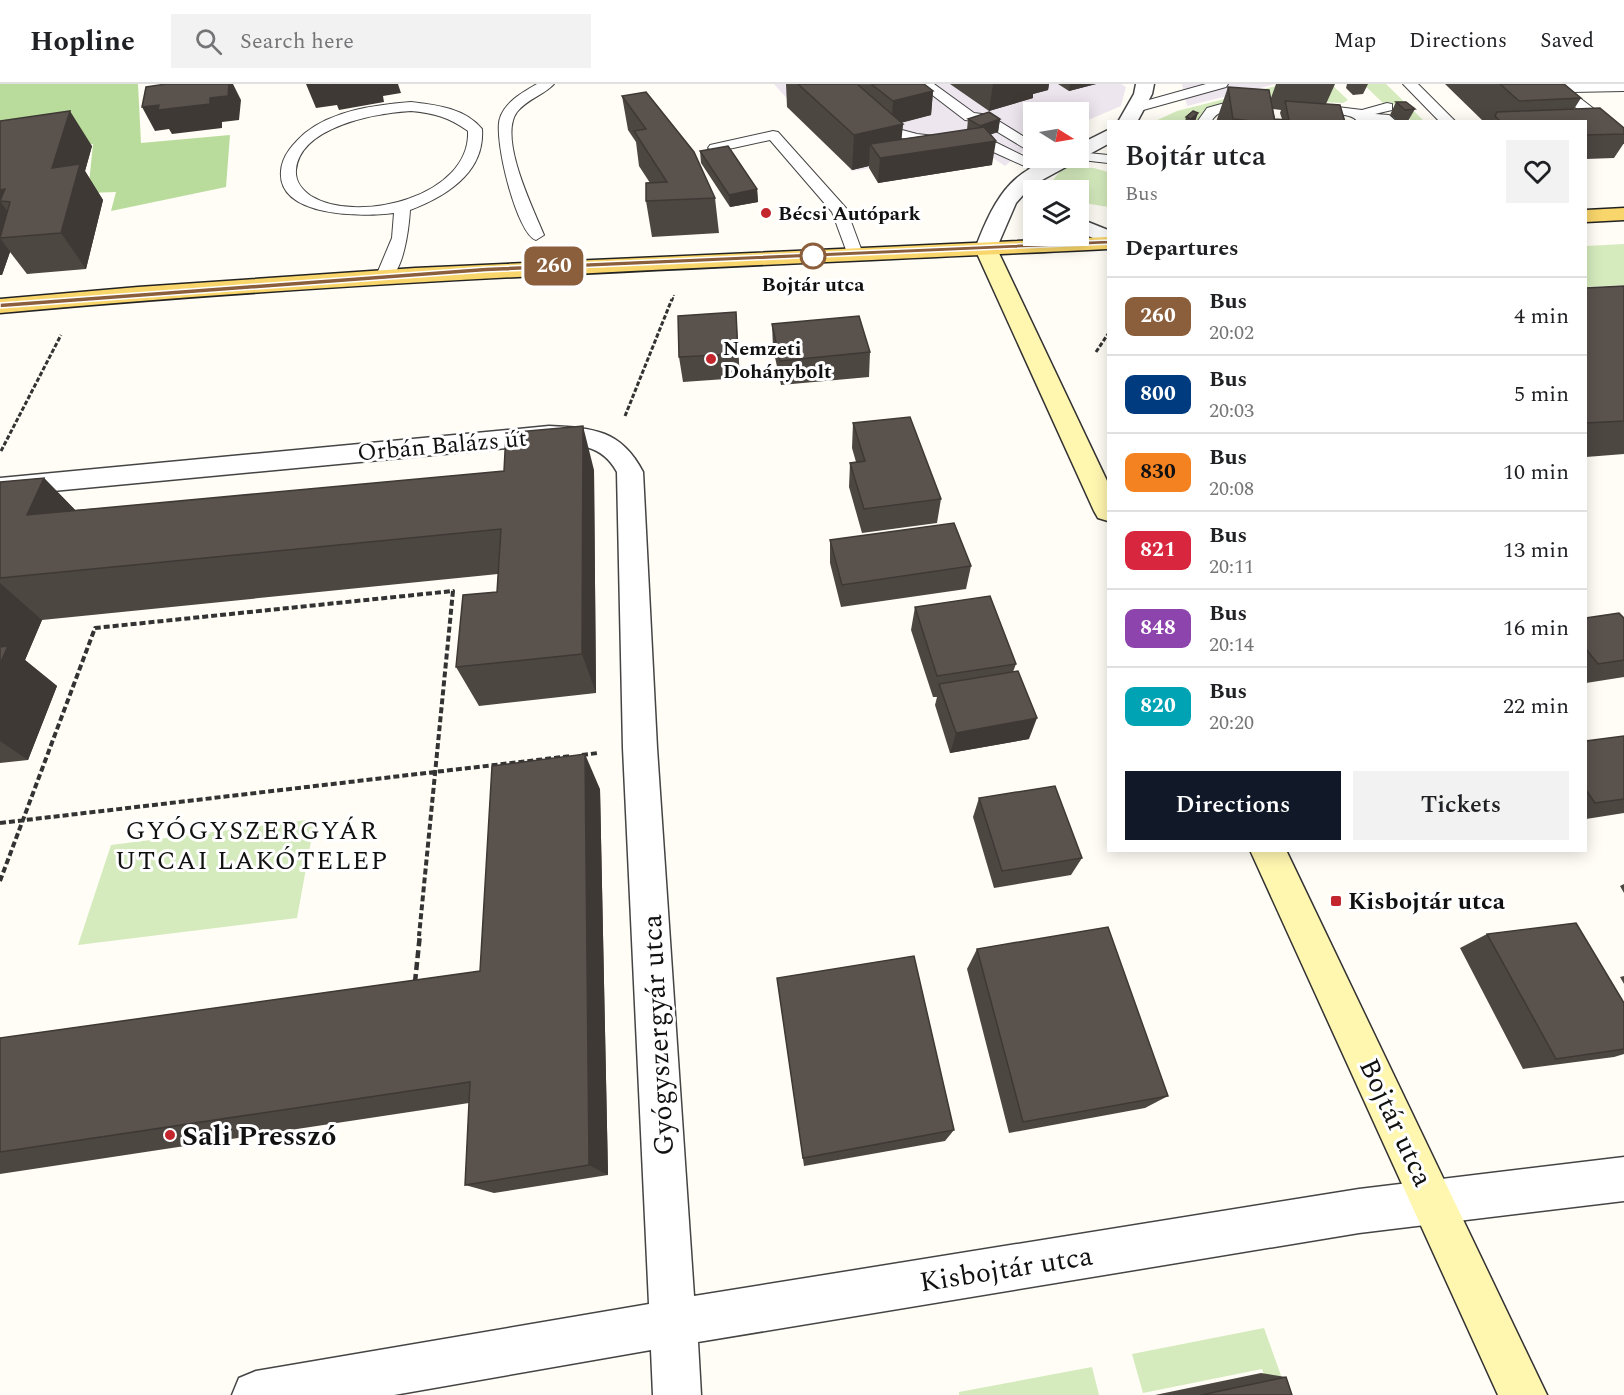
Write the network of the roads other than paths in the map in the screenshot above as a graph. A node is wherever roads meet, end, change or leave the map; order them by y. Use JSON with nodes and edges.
{"nodes":[{"id":1,"x":547,"y":84,"type":"edge"},
{"id":2,"x":925,"y":84,"type":"edge"},
{"id":3,"x":1145,"y":84,"type":"edge"},
{"id":4,"x":1221,"y":84,"type":"edge"},
{"id":5,"x":1410,"y":84,"type":"edge"},
{"id":6,"x":832,"y":86,"type":"edge"},
{"id":7,"x":1555,"y":86,"type":"edge"},
{"id":8,"x":1624,"y":87,"type":"edge"},
{"id":9,"x":815,"y":93,"type":"edge"},
{"id":10,"x":1272,"y":105,"type":"edge"},
{"id":11,"x":1321,"y":109,"type":"edge"},
{"id":12,"x":1131,"y":115,"type":"edge"},
{"id":13,"x":1389,"y":115,"type":"edge"},
{"id":14,"x":1205,"y":120,"type":"edge"},
{"id":15,"x":1366,"y":120,"type":"edge"},
{"id":16,"x":1447,"y":120,"type":"edge"},
{"id":17,"x":1107,"y":137,"type":"edge"},
{"id":18,"x":1624,"y":139,"type":"edge"},
{"id":19,"x":1023,"y":143,"type":"edge"},
{"id":20,"x":1089,"y":147,"type":"edge"},
{"id":21,"x":715,"y":148,"type":"edge"},
{"id":22,"x":1089,"y":156,"type":"edge"},
{"id":23,"x":1107,"y":159,"type":"edge"},
{"id":24,"x":1045,"y":170,"type":"edge"},
{"id":25,"x":402,"y":207,"type":"junction"},
{"id":26,"x":1624,"y":214,"type":"edge"},
{"id":27,"x":1587,"y":216,"type":"edge"},
{"id":28,"x":1089,"y":229,"type":"edge"},
{"id":29,"x":536,"y":235,"type":"dead end"},
{"id":30,"x":1107,"y":238,"type":"edge"},
{"id":31,"x":1107,"y":243,"type":"edge"},
{"id":32,"x":986,"y":249,"type":"junction"},
{"id":33,"x":855,"y":254,"type":"junction"},
{"id":34,"x":385,"y":276,"type":"junction"},
{"id":35,"x":0,"y":306,"type":"edge"},
{"id":36,"x":0,"y":487,"type":"edge"},
{"id":37,"x":1107,"y":509,"type":"edge"},
{"id":38,"x":640,"y":748,"type":"joint"},
{"id":39,"x":1269,"y":852,"type":"edge"},
{"id":40,"x":1624,"y":1179,"type":"edge"},
{"id":41,"x":1433,"y":1200,"type":"junction"},
{"id":42,"x":674,"y":1323,"type":"junction"},
{"id":43,"x":256,"y":1395,"type":"edge"},
{"id":44,"x":677,"y":1395,"type":"edge"},
{"id":45,"x":1523,"y":1395,"type":"edge"}],
"edges":[{"from":1,"to":29,"type":"lane"},
{"from":2,"to":19,"type":"lane"},
{"from":3,"to":12,"type":"street"},
{"from":4,"to":12,"type":"lane"},
{"from":5,"to":16,"type":"lane"},
{"from":6,"to":9,"type":"lane"},
{"from":6,"to":24,"type":"lane"},
{"from":7,"to":8,"type":"lane"},
{"from":7,"to":18,"type":"lane"},
{"from":10,"to":14,"type":"lane"},
{"from":11,"to":15,"type":"lane"},
{"from":13,"to":15,"type":"lane"},
{"from":17,"to":20,"type":"street"},
{"from":21,"to":33,"type":"lane"},
{"from":22,"to":23,"type":"lane"},
{"from":24,"to":32,"type":"street"},
{"from":25,"to":25,"type":"lane"},
{"from":25,"to":34,"type":"lane"},
{"from":26,"to":27,"type":"main road"},
{"from":28,"to":30,"type":"street"},
{"from":31,"to":32,"type":"main road"},
{"from":32,"to":33,"type":"main road"},
{"from":32,"to":37,"type":"street"},
{"from":33,"to":34,"type":"main road"},
{"from":34,"to":35,"type":"main road"},
{"from":36,"to":38,"type":"street","name":"Orbán Balázs út"},
{"from":38,"to":42,"type":"street","name":"Gyógyszergyár utca"},
{"from":39,"to":41,"type":"street","name":"Bojtár utca"},
{"from":40,"to":41,"type":"street","name":"Kisbojtár utca"},
{"from":41,"to":42,"type":"street","name":"Kisbojtár utca"},
{"from":41,"to":45,"type":"street","name":"Bojtár utca"},
{"from":42,"to":43,"type":"street"},
{"from":42,"to":44,"type":"street","name":"Gyógyszergyár utca"}]}
